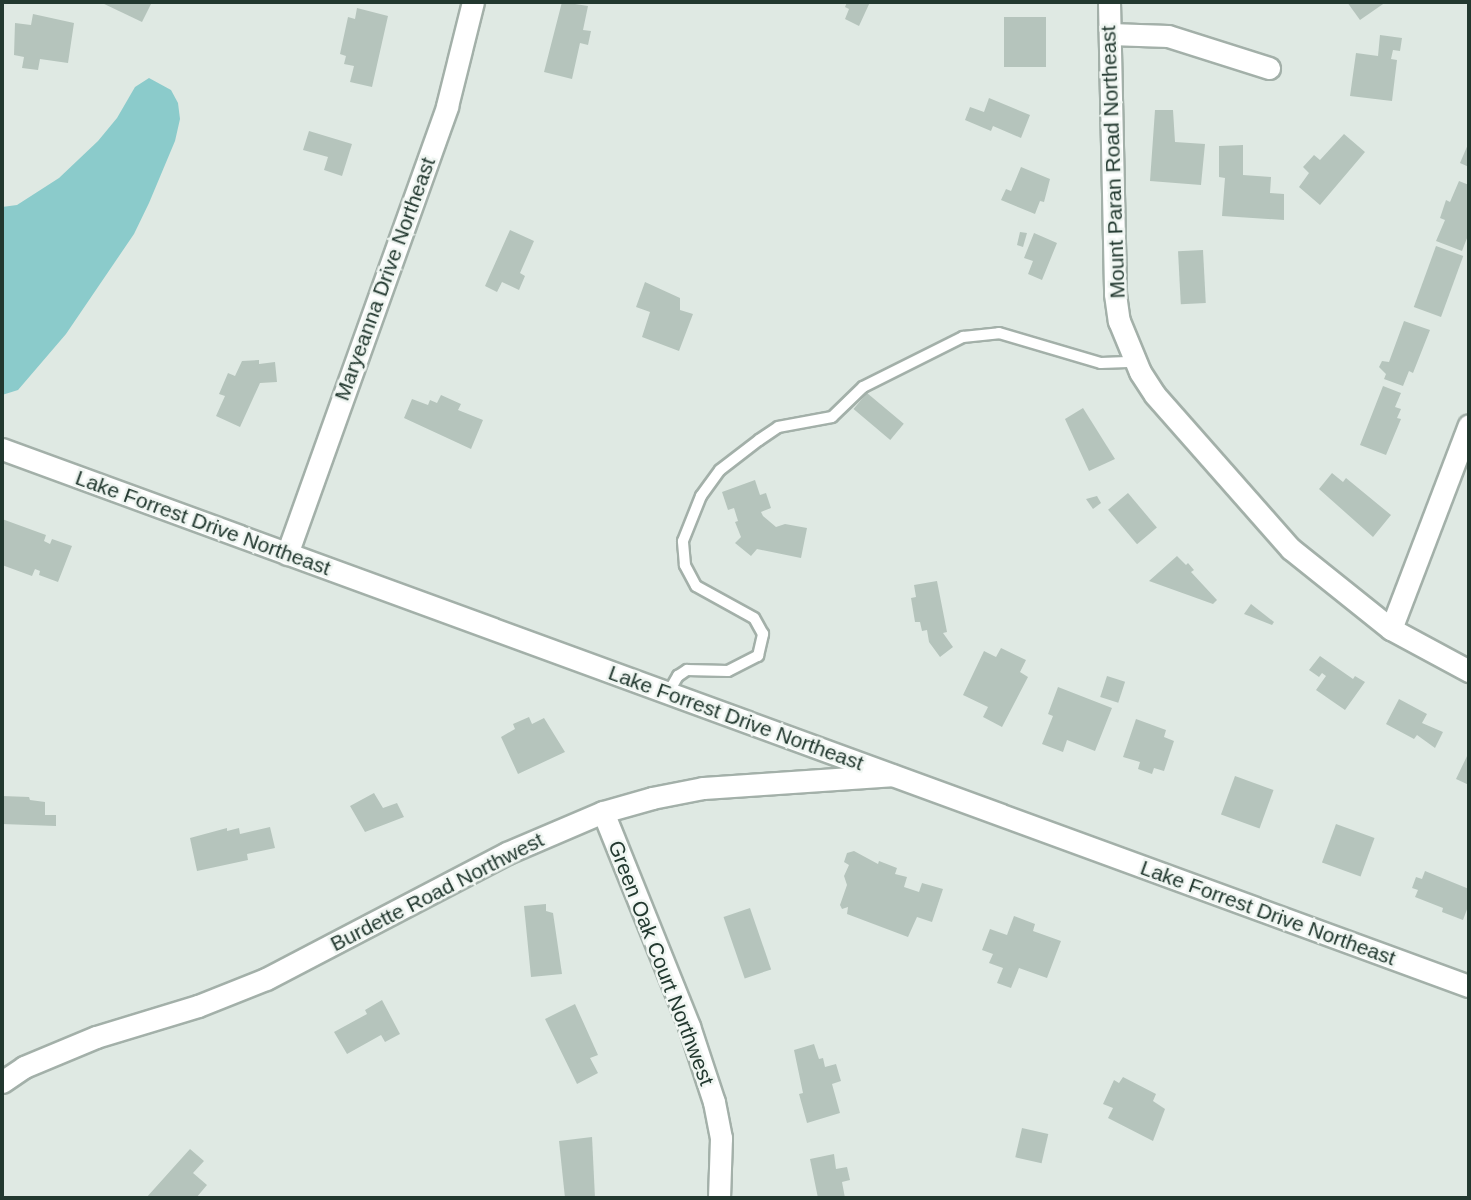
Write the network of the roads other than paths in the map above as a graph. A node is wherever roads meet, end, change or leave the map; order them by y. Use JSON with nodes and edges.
{"nodes":[{"id":1,"x":473,"y":2,"type":"edge"},
{"id":2,"x":1109,"y":2,"type":"edge"},
{"id":3,"x":1110,"y":34,"type":"junction"},
{"id":4,"x":1269,"y":68,"type":"dead end"},
{"id":5,"x":1134,"y":362,"type":"junction"},
{"id":6,"x":1469,"y":425,"type":"edge"},
{"id":7,"x":2,"y":449,"type":"edge"},
{"id":8,"x":286,"y":554,"type":"junction"},
{"id":9,"x":1391,"y":629,"type":"junction"},
{"id":10,"x":1469,"y":671,"type":"edge"},
{"id":11,"x":668,"y":693,"type":"junction"},
{"id":12,"x":892,"y":775,"type":"junction"},
{"id":13,"x":603,"y":812,"type":"junction"},
{"id":14,"x":1469,"y":986,"type":"edge"},
{"id":15,"x":2,"y":1082,"type":"edge"},
{"id":16,"x":719,"y":1198,"type":"edge"}],
"edges":[{"from":1,"to":8,"type":"street","name":"Maryeanna Drive Northeast"},
{"from":2,"to":3,"type":"street","name":"Mount Paran Road Northeast"},
{"from":3,"to":4,"type":"street"},
{"from":3,"to":5,"type":"street","name":"Mount Paran Road Northeast"},
{"from":5,"to":9,"type":"street","name":"Mount Paran Road Northeast"},
{"from":5,"to":11,"type":"lane"},
{"from":6,"to":9,"type":"street"},
{"from":7,"to":8,"type":"street","name":"Lake Forrest Drive Northeast"},
{"from":8,"to":11,"type":"street","name":"Lake Forrest Drive Northeast"},
{"from":9,"to":10,"type":"street","name":"Mount Paran Road Northeast"},
{"from":11,"to":12,"type":"street","name":"Lake Forrest Drive Northeast"},
{"from":12,"to":13,"type":"street","name":"Burdette Road Northwest"},
{"from":12,"to":14,"type":"street","name":"Lake Forrest Drive Northeast"},
{"from":13,"to":15,"type":"street","name":"Burdette Road Northwest"},
{"from":13,"to":16,"type":"street","name":"Green Oak Court Northwest"}]}
